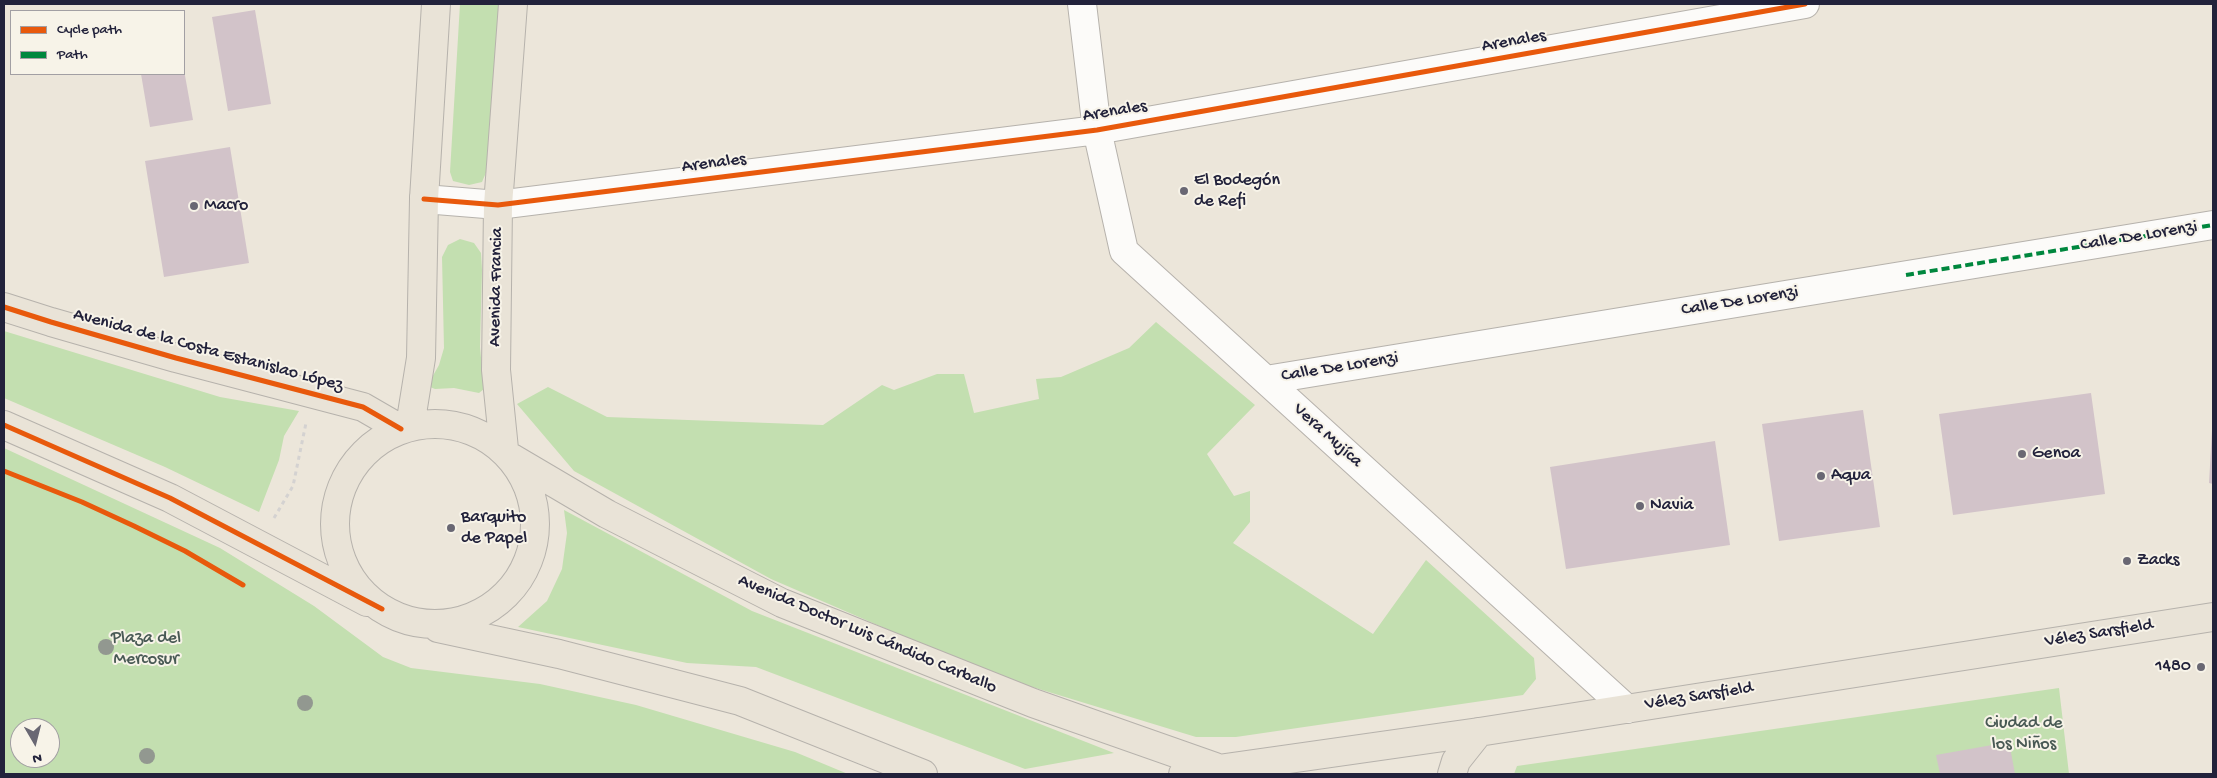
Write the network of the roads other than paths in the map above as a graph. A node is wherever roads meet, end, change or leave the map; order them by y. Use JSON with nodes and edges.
{"nodes":[{"id":1,"x":436,"y":4,"type":"edge"},
{"id":2,"x":513,"y":4,"type":"edge"},
{"id":3,"x":1082,"y":4,"type":"edge"},
{"id":4,"x":1805,"y":4,"type":"edge"},
{"id":5,"x":1097,"y":130,"type":"junction"},
{"id":6,"x":424,"y":199,"type":"junction"},
{"id":7,"x":498,"y":205,"type":"junction"},
{"id":8,"x":2213,"y":225,"type":"edge"},
{"id":9,"x":4,"y":306,"type":"edge"},
{"id":10,"x":1266,"y":380,"type":"junction"},
{"id":11,"x":4,"y":425,"type":"edge"},
{"id":12,"x":406,"y":428,"type":"junction"},
{"id":13,"x":508,"y":454,"type":"junction"},
{"id":14,"x":382,"y":610,"type":"junction"},
{"id":15,"x":2213,"y":617,"type":"edge"},
{"id":16,"x":412,"y":622,"type":"junction"},
{"id":17,"x":1627,"y":708,"type":"junction"},
{"id":18,"x":1479,"y":732,"type":"junction"},
{"id":19,"x":1229,"y":772,"type":"edge"},
{"id":20,"x":923,"y":774,"type":"edge"},
{"id":21,"x":1183,"y":774,"type":"edge"},
{"id":22,"x":1452,"y":774,"type":"edge"}],
"edges":[{"from":1,"to":6,"type":"main road"},
{"from":2,"to":7,"type":"main road","name":"Avenida Francia"},
{"from":3,"to":5,"type":"street","name":"Vera Mujíca"},
{"from":4,"to":5,"type":"street","name":"Arenales"},
{"from":5,"to":7,"type":"street","name":"Arenales"},
{"from":5,"to":10,"type":"street","name":"Vera Mujíca"},
{"from":6,"to":7,"type":"street","name":"Arenales"},
{"from":6,"to":12,"type":"main road"},
{"from":7,"to":13,"type":"main road","name":"Avenida Francia"},
{"from":8,"to":10,"type":"street","name":"Calle De Lorenzi"},
{"from":9,"to":12,"type":"main road","name":"Avenida de la Costa Estanislao López"},
{"from":10,"to":17,"type":"street","name":"Vera Mujíca"},
{"from":11,"to":14,"type":"main road"},
{"from":12,"to":13,"type":"main road","name":"Avenida Doctor Luis Cándido Carballo"},
{"from":12,"to":14,"type":"main road"},
{"from":13,"to":16,"type":"main road"},
{"from":13,"to":19,"type":"main road","name":"Avenida Doctor Luis Cándido Carballo"},
{"from":14,"to":16,"type":"main road"},
{"from":15,"to":17,"type":"main road","name":"Vélez Sarsfield"},
{"from":16,"to":20,"type":"main road"},
{"from":17,"to":18,"type":"main road","name":"Vélez Sarsfield"},
{"from":18,"to":19,"type":"main road","name":"Vélez Sarsfield"},
{"from":18,"to":22,"type":"main road"},
{"from":19,"to":21,"type":"main road","name":"Vélez Sarsfield"}]}
